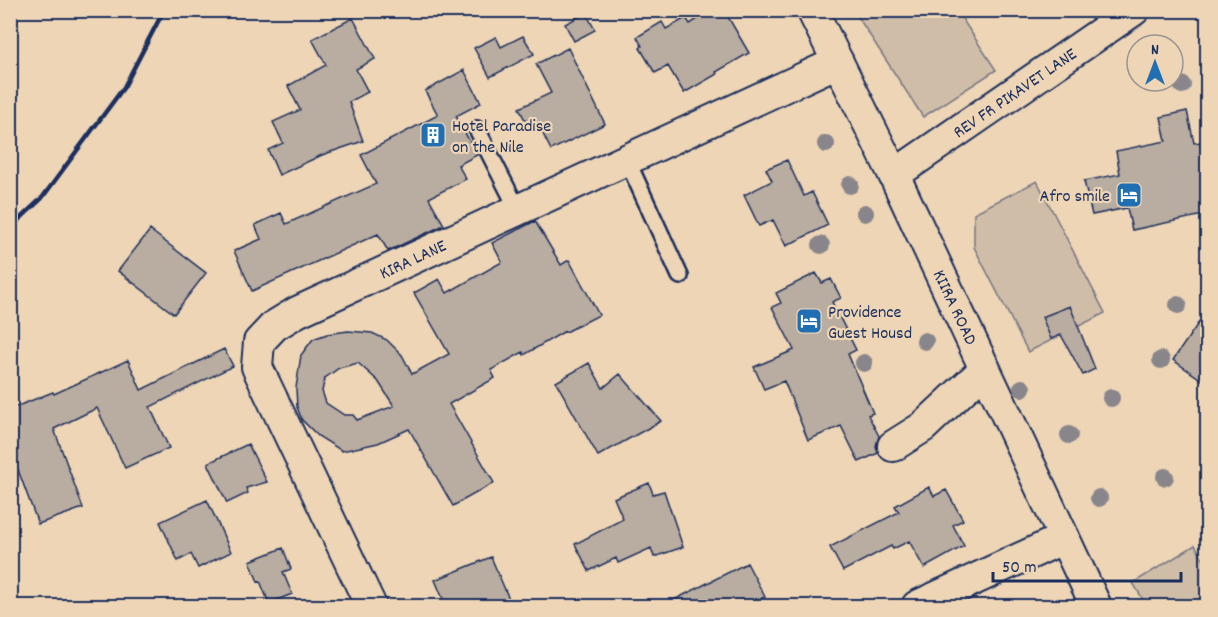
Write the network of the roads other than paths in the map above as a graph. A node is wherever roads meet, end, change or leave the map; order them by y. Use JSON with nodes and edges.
{"nodes":[{"id":1,"x":812,"y":10,"type":"edge"},
{"id":2,"x":1134,"y":10,"type":"edge"},
{"id":3,"x":838,"y":62,"type":"junction"},
{"id":4,"x":477,"y":129,"type":"dead end"},
{"id":5,"x":627,"y":160,"type":"junction"},
{"id":6,"x":894,"y":175,"type":"junction"},
{"id":7,"x":518,"y":210,"type":"junction"},
{"id":8,"x":680,"y":276,"type":"dead end"},
{"id":9,"x":985,"y":369,"type":"junction"},
{"id":10,"x":893,"y":446,"type":"dead end"},
{"id":11,"x":1064,"y":538,"type":"junction"},
{"id":12,"x":371,"y":606,"type":"edge"},
{"id":13,"x":917,"y":606,"type":"edge"},
{"id":14,"x":1096,"y":606,"type":"edge"}],
"edges":[{"from":1,"to":3,"type":"street","name":"KIIRA ROAD"},
{"from":2,"to":6,"type":"street","name":"REV FR PIKAVET LANE"},
{"from":3,"to":5,"type":"street","name":"KIRA LANE"},
{"from":3,"to":6,"type":"street","name":"KIIRA ROAD"},
{"from":4,"to":7,"type":"lane"},
{"from":5,"to":7,"type":"street","name":"KIRA LANE"},
{"from":5,"to":8,"type":"lane"},
{"from":6,"to":9,"type":"street","name":"KIIRA ROAD"},
{"from":7,"to":12,"type":"street","name":"KIRA LANE"},
{"from":9,"to":10,"type":"street"},
{"from":9,"to":11,"type":"street","name":"KIIRA ROAD"},
{"from":11,"to":13,"type":"street"},
{"from":11,"to":14,"type":"street","name":"KIIRA ROAD"}]}
